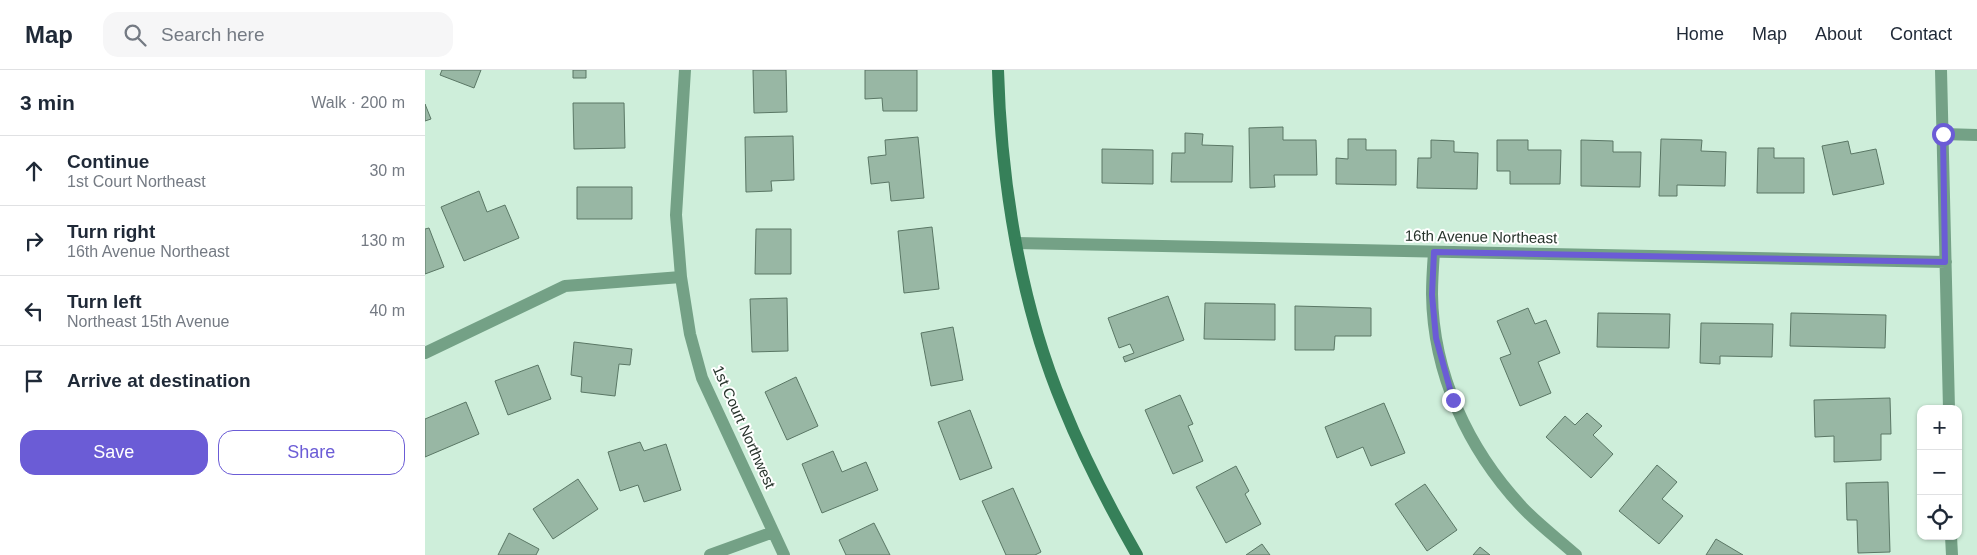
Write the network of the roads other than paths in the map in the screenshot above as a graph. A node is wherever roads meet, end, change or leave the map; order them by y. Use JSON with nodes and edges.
{"nodes":[{"id":1,"x":685,"y":70,"type":"edge"},
{"id":2,"x":998,"y":70,"type":"edge"},
{"id":3,"x":1941,"y":70,"type":"edge"},
{"id":4,"x":1943,"y":134,"type":"junction"},
{"id":5,"x":1977,"y":135,"type":"edge"},
{"id":6,"x":1016,"y":244,"type":"junction"},
{"id":7,"x":1434,"y":252,"type":"junction"},
{"id":8,"x":1945,"y":262,"type":"junction"},
{"id":9,"x":681,"y":277,"type":"junction"},
{"id":10,"x":425,"y":353,"type":"edge"},
{"id":11,"x":1949,"y":405,"type":"edge"},
{"id":12,"x":773,"y":532,"type":"junction"},
{"id":13,"x":1951,"y":540,"type":"edge"},
{"id":14,"x":710,"y":555,"type":"edge"},
{"id":15,"x":784,"y":555,"type":"edge"},
{"id":16,"x":1137,"y":555,"type":"edge"},
{"id":17,"x":1576,"y":555,"type":"edge"},
{"id":18,"x":1952,"y":555,"type":"edge"}],
"edges":[{"from":1,"to":9,"type":"street","name":"1st Court Northwest"},
{"from":2,"to":6,"type":"street"},
{"from":3,"to":4,"type":"street"},
{"from":4,"to":5,"type":"street"},
{"from":4,"to":8,"type":"street"},
{"from":6,"to":7,"type":"street","name":"16th Avenue Northeast"},
{"from":6,"to":16,"type":"street"},
{"from":7,"to":8,"type":"street","name":"16th Avenue Northeast"},
{"from":7,"to":17,"type":"street"},
{"from":8,"to":11,"type":"street"},
{"from":9,"to":10,"type":"street"},
{"from":9,"to":12,"type":"street","name":"1st Court Northwest"},
{"from":12,"to":14,"type":"street"},
{"from":12,"to":15,"type":"street","name":"1st Court Northwest"},
{"from":13,"to":18,"type":"street"}]}
